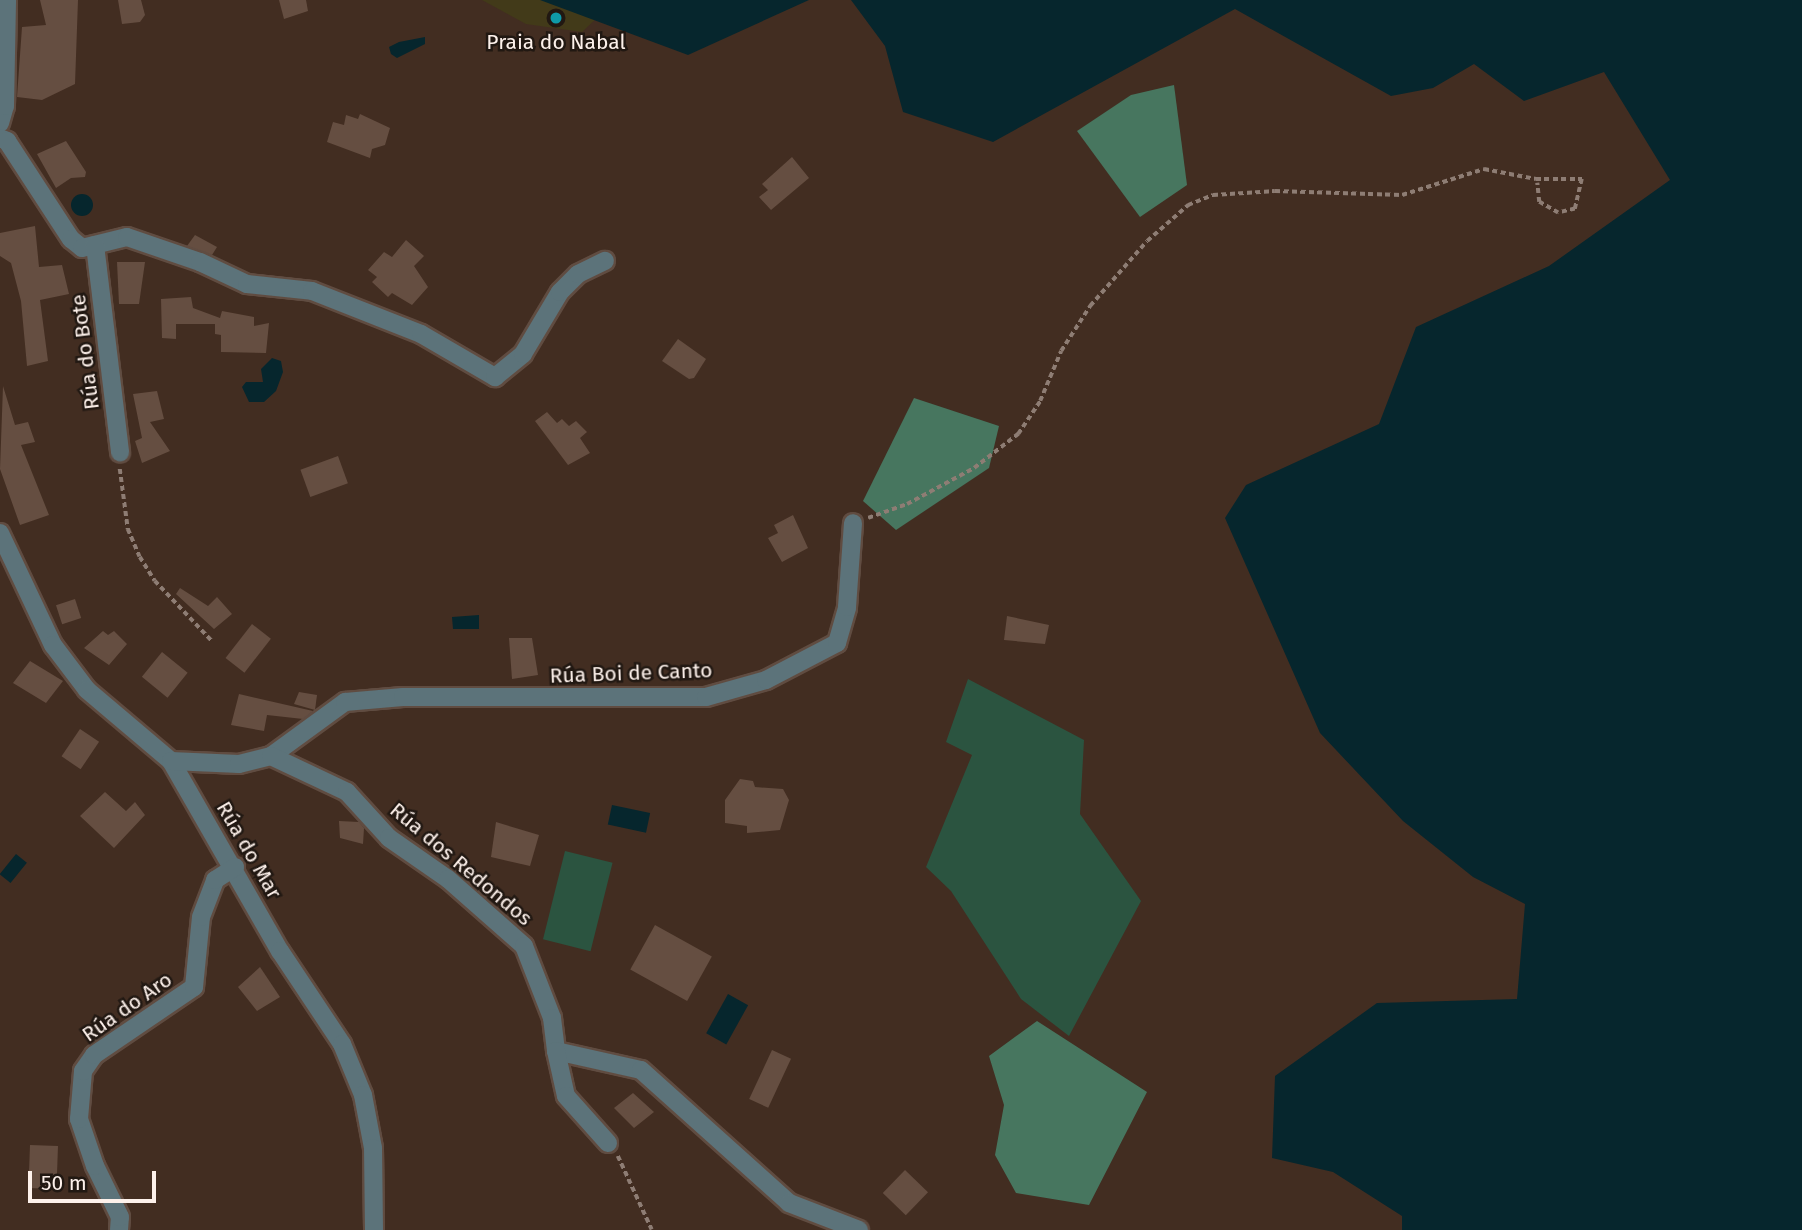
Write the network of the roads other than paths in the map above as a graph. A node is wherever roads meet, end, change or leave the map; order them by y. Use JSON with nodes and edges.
{"nodes":[{"id":1,"x":7,"y":0,"type":"edge"},
{"id":2,"x":0,"y":123,"type":"edge"},
{"id":3,"x":0,"y":138,"type":"edge"},
{"id":4,"x":95,"y":245,"type":"junction"},
{"id":5,"x":605,"y":261,"type":"dead end"},
{"id":6,"x":120,"y":453,"type":"road end"},
{"id":7,"x":853,"y":523,"type":"road end"},
{"id":8,"x":0,"y":533,"type":"edge"},
{"id":9,"x":271,"y":756,"type":"junction"},
{"id":10,"x":171,"y":761,"type":"junction"},
{"id":11,"x":235,"y":867,"type":"junction"},
{"id":12,"x":556,"y":1051,"type":"junction"},
{"id":13,"x":608,"y":1143,"type":"road end"},
{"id":14,"x":119,"y":1230,"type":"edge"},
{"id":15,"x":374,"y":1230,"type":"edge"},
{"id":16,"x":859,"y":1230,"type":"edge"}],
"edges":[{"from":1,"to":2,"type":"street"},
{"from":3,"to":4,"type":"street"},
{"from":4,"to":5,"type":"street"},
{"from":4,"to":6,"type":"street","name":"Rúa do Bote"},
{"from":7,"to":9,"type":"street","name":"Rúa Boi de Canto"},
{"from":8,"to":10,"type":"street","name":"Rúa do Mar"},
{"from":9,"to":10,"type":"street"},
{"from":9,"to":12,"type":"street","name":"Rúa dos Redondos"},
{"from":10,"to":11,"type":"street","name":"Rúa do Mar"},
{"from":11,"to":14,"type":"street","name":"Rúa do Aro"},
{"from":11,"to":15,"type":"street","name":"Rúa do Mar"},
{"from":12,"to":13,"type":"street","name":"Rúa dos Redondos"},
{"from":12,"to":16,"type":"street"}]}
